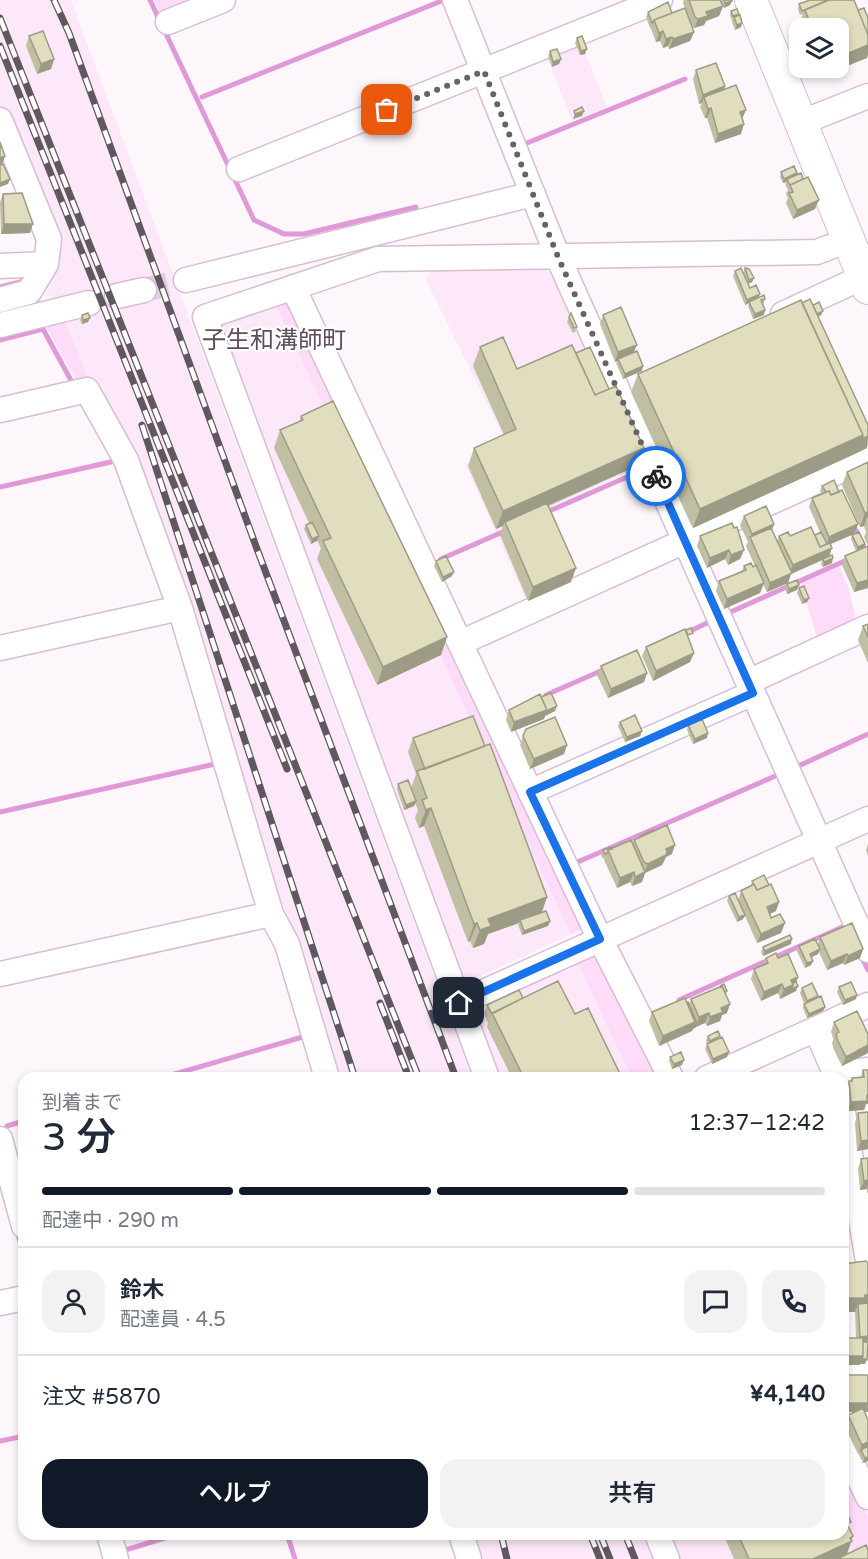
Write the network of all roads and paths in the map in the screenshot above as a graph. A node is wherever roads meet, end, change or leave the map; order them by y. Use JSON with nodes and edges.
{"nodes":[{"id":1,"x":223,"y":0,"type":"edge"},
{"id":2,"x":455,"y":0,"type":"edge"},
{"id":3,"x":660,"y":0,"type":"edge"},
{"id":4,"x":751,"y":0,"type":"edge"},
{"id":5,"x":190,"y":6,"type":"edge"},
{"id":6,"x":168,"y":22,"type":"dead end"},
{"id":7,"x":484,"y":71,"type":"junction"},
{"id":8,"x":868,"y":96,"type":"edge"},
{"id":9,"x":0,"y":120,"type":"edge"},
{"id":10,"x":800,"y":123,"type":"junction"},
{"id":11,"x":239,"y":170,"type":"dead end"},
{"id":12,"x":533,"y":194,"type":"junction"},
{"id":13,"x":861,"y":241,"type":"edge"},
{"id":14,"x":558,"y":257,"type":"junction"},
{"id":15,"x":46,"y":264,"type":"junction"},
{"id":16,"x":0,"y":266,"type":"edge"},
{"id":17,"x":186,"y":280,"type":"tunnel mouth"},
{"id":18,"x":866,"y":283,"type":"edge"},
{"id":19,"x":293,"y":287,"type":"junction"},
{"id":20,"x":144,"y":290,"type":"tunnel mouth"},
{"id":21,"x":117,"y":296,"type":"dead end"},
{"id":22,"x":0,"y":300,"type":"edge"},
{"id":23,"x":89,"y":303,"type":"dead end"},
{"id":24,"x":767,"y":321,"type":"edge"},
{"id":25,"x":0,"y":325,"type":"edge"},
{"id":26,"x":0,"y":410,"type":"edge"},
{"id":27,"x":868,"y":458,"type":"edge"},
{"id":28,"x":685,"y":541,"type":"junction"},
{"id":29,"x":180,"y":608,"type":"junction"},
{"id":30,"x":868,"y":627,"type":"edge"},
{"id":31,"x":460,"y":643,"type":"junction"},
{"id":32,"x":0,"y":648,"type":"edge"},
{"id":33,"x":751,"y":688,"type":"junction"},
{"id":34,"x":530,"y":792,"type":"junction"},
{"id":35,"x":868,"y":819,"type":"edge"},
{"id":36,"x":819,"y":841,"type":"junction"},
{"id":37,"x":271,"y":914,"type":"junction"},
{"id":38,"x":600,"y":939,"type":"junction"},
{"id":39,"x":868,"y":950,"type":"edge"},
{"id":40,"x":0,"y":975,"type":"edge"},
{"id":41,"x":459,"y":1003,"type":"junction"},
{"id":42,"x":868,"y":1005,"type":"edge"},
{"id":43,"x":816,"y":1029,"type":"junction"},
{"id":44,"x":868,"y":1070,"type":"edge"},
{"id":45,"x":325,"y":1072,"type":"edge"},
{"id":46,"x":485,"y":1072,"type":"edge"},
{"id":47,"x":668,"y":1072,"type":"edge"},
{"id":48,"x":719,"y":1072,"type":"edge"},
{"id":49,"x":835,"y":1072,"type":"edge"},
{"id":50,"x":849,"y":1074,"type":"edge"},
{"id":51,"x":0,"y":1139,"type":"edge"},
{"id":52,"x":849,"y":1151,"type":"edge"},
{"id":53,"x":857,"y":1203,"type":"edge"},
{"id":54,"x":18,"y":1204,"type":"edge"},
{"id":55,"x":868,"y":1261,"type":"edge"},
{"id":56,"x":18,"y":1299,"type":"edge"},
{"id":57,"x":0,"y":1303,"type":"edge"},
{"id":58,"x":849,"y":1372,"type":"edge"},
{"id":59,"x":868,"y":1373,"type":"edge"},
{"id":60,"x":849,"y":1457,"type":"edge"},
{"id":61,"x":868,"y":1497,"type":"edge"},
{"id":62,"x":111,"y":1540,"type":"edge"},
{"id":63,"x":463,"y":1540,"type":"edge"},
{"id":64,"x":659,"y":1540,"type":"edge"},
{"id":65,"x":116,"y":1559,"type":"edge"},
{"id":66,"x":469,"y":1559,"type":"edge"},
{"id":67,"x":667,"y":1559,"type":"edge"}],
"edges":[{"from":1,"to":5,"type":"street"},
{"from":2,"to":7,"type":"street"},
{"from":3,"to":7,"type":"street"},
{"from":4,"to":10,"type":"main road"},
{"from":5,"to":6,"type":"street"},
{"from":7,"to":11,"type":"street"},
{"from":7,"to":12,"type":"street"},
{"from":8,"to":10,"type":"street"},
{"from":9,"to":15,"type":"street"},
{"from":10,"to":13,"type":"main road"},
{"from":12,"to":14,"type":"street"},
{"from":12,"to":17,"type":"street"},
{"from":13,"to":14,"type":"street"},
{"from":13,"to":18,"type":"main road"},
{"from":14,"to":19,"type":"street"},
{"from":14,"to":28,"type":"street"},
{"from":15,"to":16,"type":"street"},
{"from":15,"to":22,"type":"street"},
{"from":18,"to":24,"type":"street"},
{"from":19,"to":31,"type":"street"},
{"from":19,"to":41,"type":"street"},
{"from":20,"to":21,"type":"street"},
{"from":23,"to":25,"type":"street"},
{"from":26,"to":29,"type":"street"},
{"from":27,"to":28,"type":"street"},
{"from":28,"to":31,"type":"street"},
{"from":28,"to":33,"type":"street"},
{"from":29,"to":32,"type":"street"},
{"from":29,"to":37,"type":"street"},
{"from":30,"to":33,"type":"street"},
{"from":31,"to":34,"type":"street"},
{"from":33,"to":34,"type":"street"},
{"from":33,"to":36,"type":"street"},
{"from":34,"to":38,"type":"street"},
{"from":35,"to":36,"type":"street"},
{"from":36,"to":38,"type":"street"},
{"from":36,"to":39,"type":"street"},
{"from":37,"to":40,"type":"street"},
{"from":37,"to":45,"type":"street"},
{"from":38,"to":41,"type":"street"},
{"from":38,"to":47,"type":"street"},
{"from":41,"to":46,"type":"street"},
{"from":42,"to":43,"type":"street"},
{"from":43,"to":48,"type":"street"},
{"from":43,"to":49,"type":"street"},
{"from":44,"to":50,"type":"street"},
{"from":51,"to":54,"type":"street"},
{"from":52,"to":53,"type":"street"},
{"from":53,"to":55,"type":"street"},
{"from":56,"to":57,"type":"street"},
{"from":58,"to":59,"type":"street"},
{"from":60,"to":61,"type":"street"},
{"from":62,"to":65,"type":"street"},
{"from":63,"to":66,"type":"street"},
{"from":64,"to":67,"type":"street"}]}
